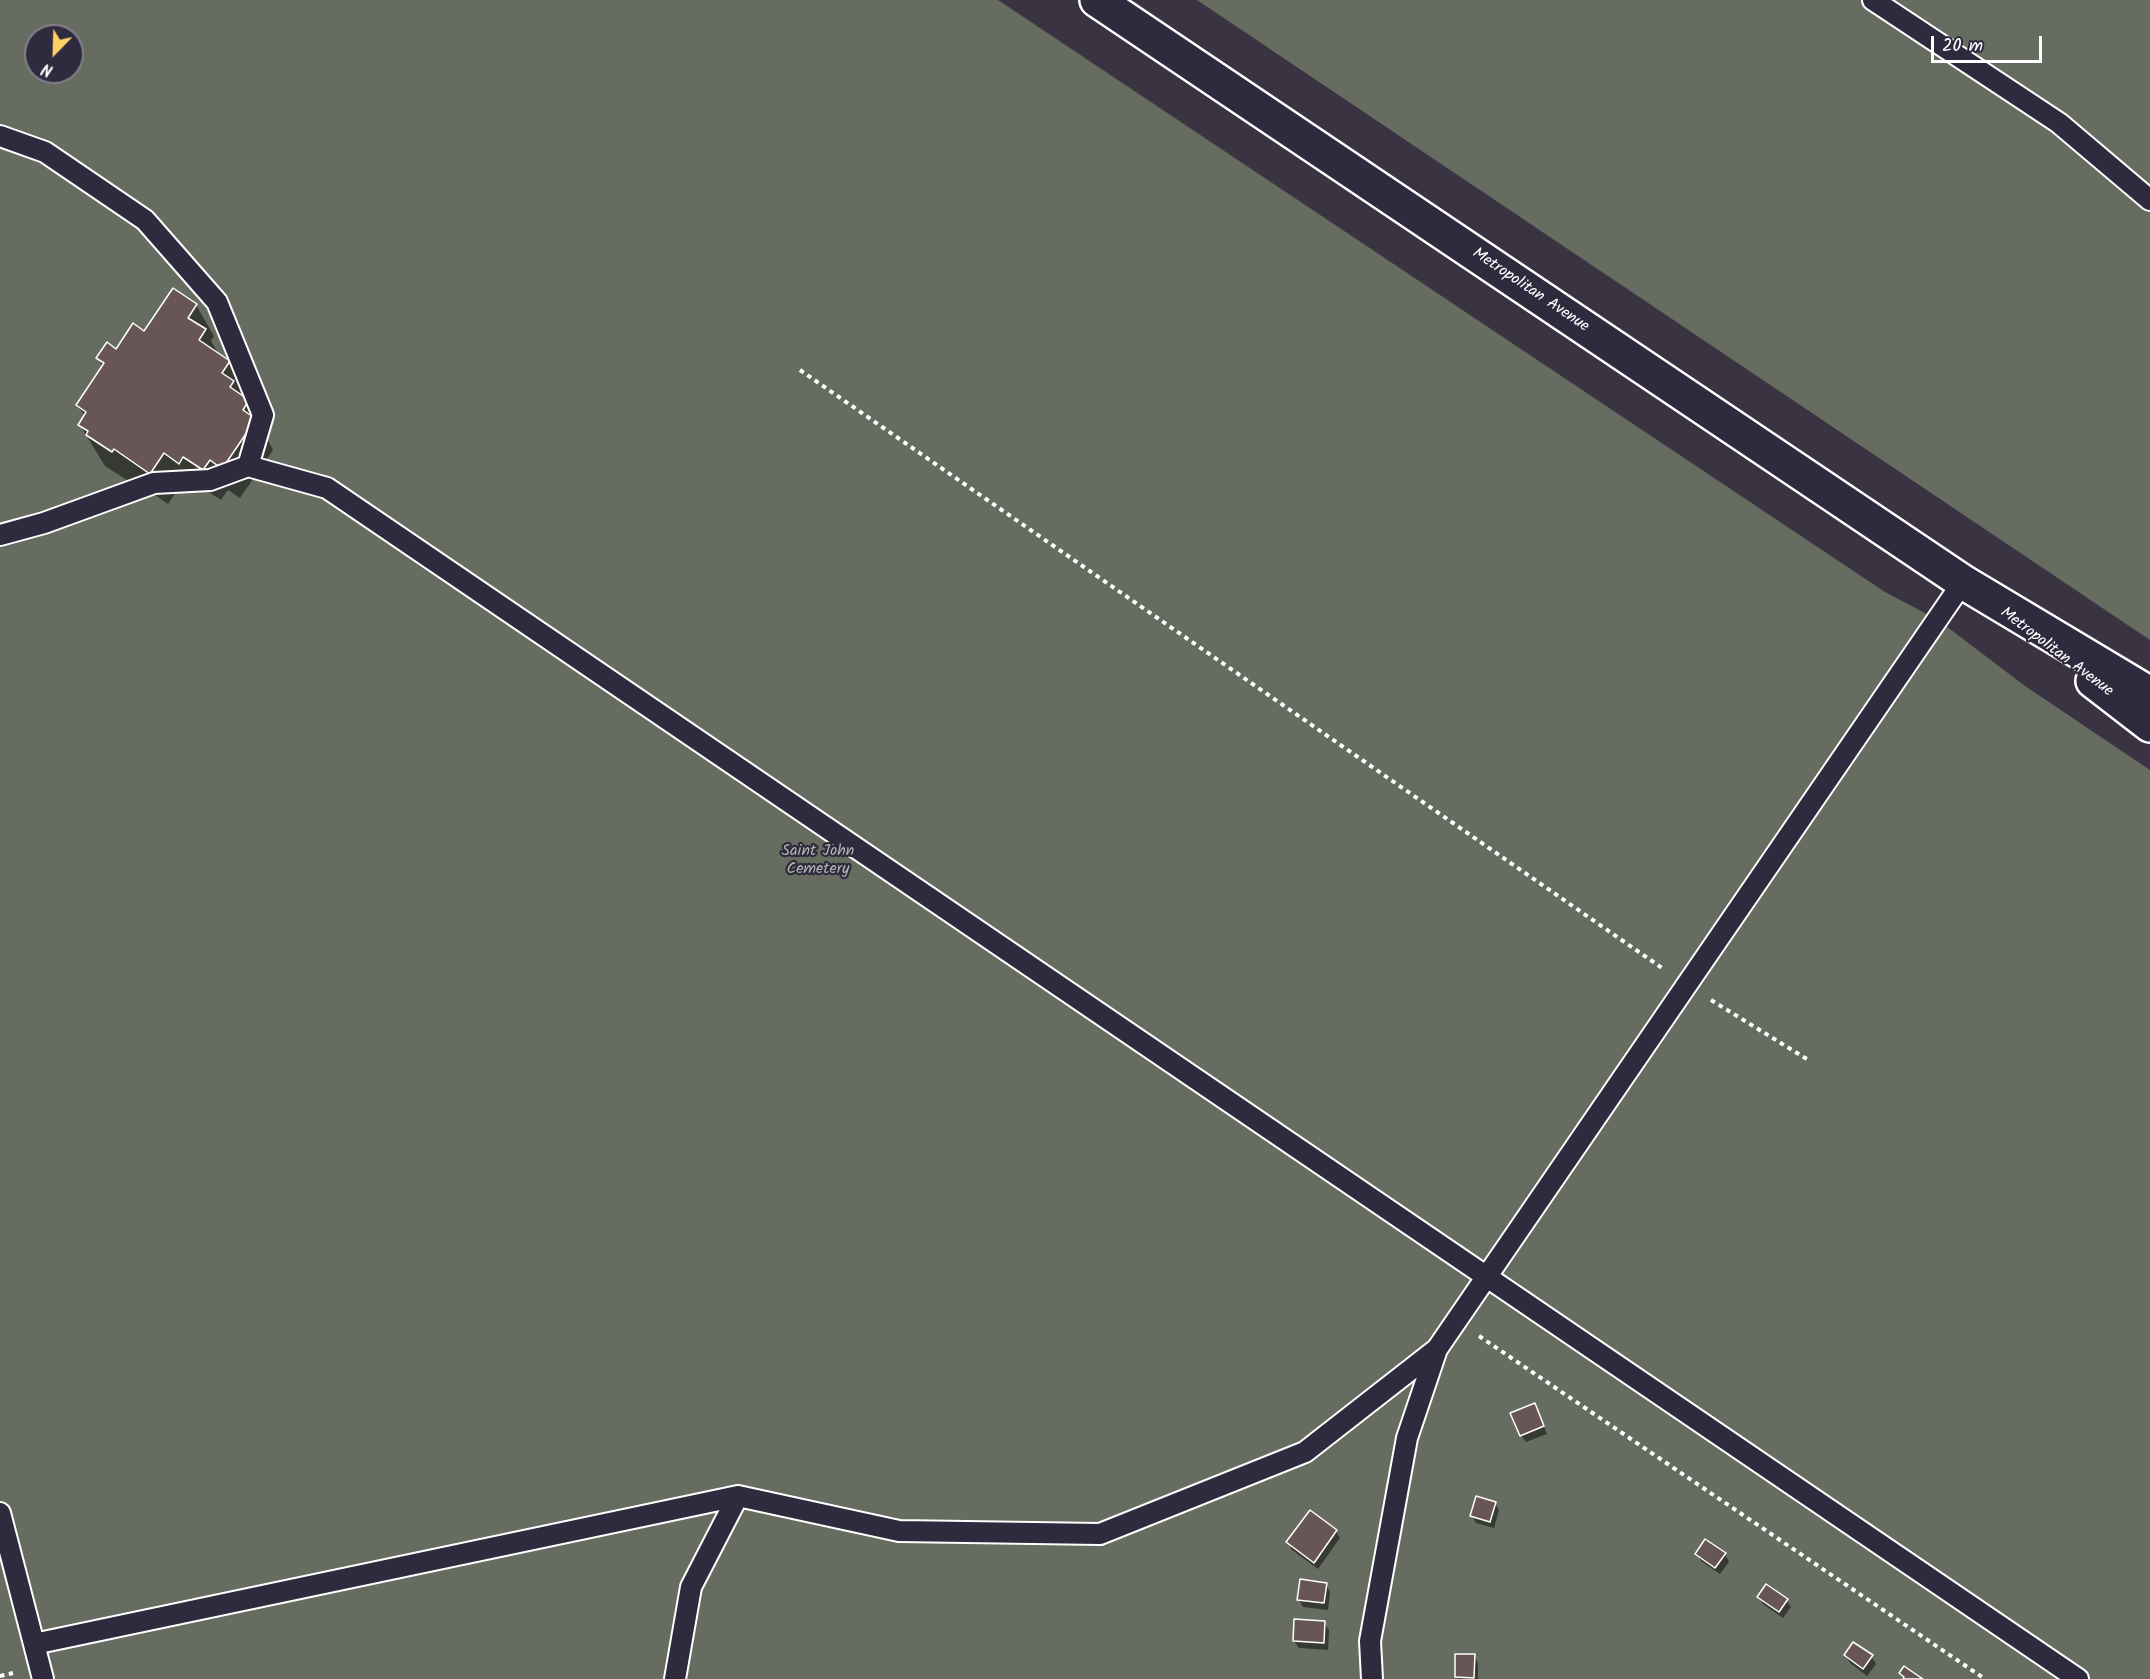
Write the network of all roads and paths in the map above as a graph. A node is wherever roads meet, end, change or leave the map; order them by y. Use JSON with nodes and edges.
{"nodes":[{"id":1,"x":1097,"y":0,"type":"edge"},
{"id":2,"x":1873,"y":0,"type":"edge"},
{"id":3,"x":0,"y":136,"type":"edge"},
{"id":4,"x":2150,"y":200,"type":"edge"},
{"id":5,"x":800,"y":370,"type":"dead end"},
{"id":6,"x":248,"y":466,"type":"junction"},
{"id":7,"x":0,"y":535,"type":"edge"},
{"id":8,"x":1963,"y":582,"type":"junction"},
{"id":9,"x":2150,"y":694,"type":"edge"},
{"id":10,"x":2150,"y":725,"type":"edge"},
{"id":11,"x":1687,"y":985,"type":"junction"},
{"id":12,"x":1810,"y":1061,"type":"dead end"},
{"id":13,"x":1487,"y":1275,"type":"junction"},
{"id":14,"x":1456,"y":1321,"type":"junction"},
{"id":15,"x":1437,"y":1350,"type":"junction"},
{"id":16,"x":738,"y":1496,"type":"junction"},
{"id":17,"x":0,"y":1513,"type":"edge"},
{"id":18,"x":34,"y":1644,"type":"junction"},
{"id":19,"x":43,"y":1679,"type":"edge"},
{"id":20,"x":675,"y":1679,"type":"edge"},
{"id":21,"x":1372,"y":1679,"type":"edge"},
{"id":22,"x":1985,"y":1679,"type":"edge"},
{"id":23,"x":2078,"y":1679,"type":"edge"}],
"edges":[{"from":1,"to":8,"type":"main road","name":"Metropolitan Avenue"},
{"from":2,"to":4,"type":"lane"},
{"from":3,"to":6,"type":"lane"},
{"from":5,"to":11,"type":"path"},
{"from":6,"to":7,"type":"lane"},
{"from":6,"to":13,"type":"lane"},
{"from":8,"to":9,"type":"main road","name":"Metropolitan Avenue"},
{"from":8,"to":10,"type":"main road","name":"Metropolitan Avenue"},
{"from":8,"to":11,"type":"lane"},
{"from":11,"to":12,"type":"path"},
{"from":11,"to":13,"type":"lane"},
{"from":13,"to":14,"type":"lane"},
{"from":13,"to":23,"type":"lane"},
{"from":14,"to":15,"type":"lane"},
{"from":14,"to":22,"type":"path"},
{"from":15,"to":16,"type":"lane"},
{"from":15,"to":21,"type":"lane"},
{"from":16,"to":18,"type":"lane"},
{"from":16,"to":20,"type":"lane"},
{"from":17,"to":18,"type":"lane"},
{"from":18,"to":19,"type":"lane"}]}
